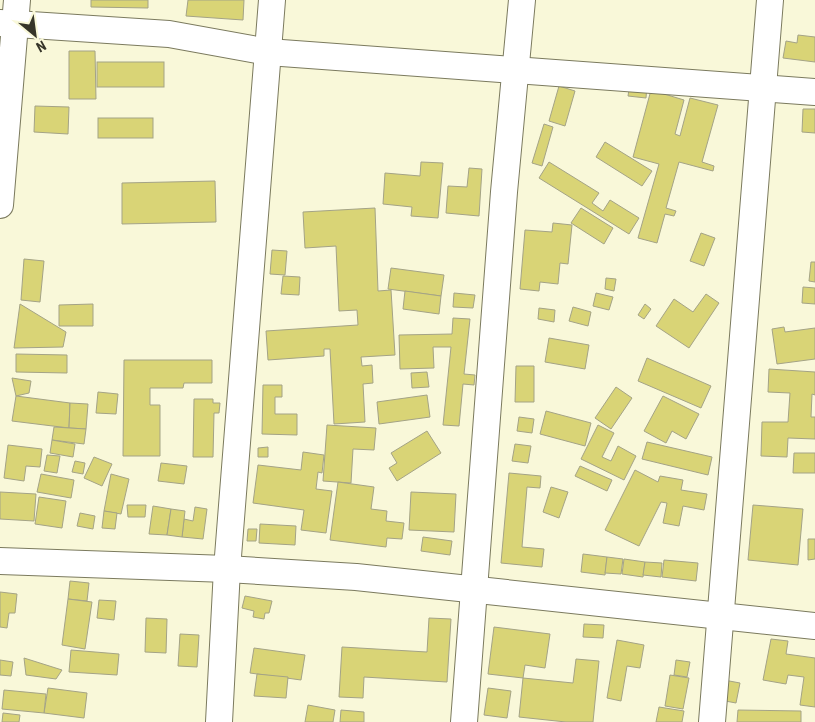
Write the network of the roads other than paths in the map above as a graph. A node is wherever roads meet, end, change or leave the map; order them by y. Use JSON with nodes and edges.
{"nodes":[{"id":1,"x":272,"y":0,"type":"edge"},
{"id":2,"x":522,"y":0,"type":"edge"},
{"id":3,"x":770,"y":0,"type":"edge"},
{"id":4,"x":10,"y":15,"type":"edge"},
{"id":5,"x":268,"y":52,"type":"junction"},
{"id":6,"x":516,"y":70,"type":"junction"},
{"id":7,"x":762,"y":89,"type":"junction"},
{"id":8,"x":815,"y":92,"type":"edge"},
{"id":9,"x":0,"y":205,"type":"edge"},
{"id":10,"x":0,"y":561,"type":"edge"},
{"id":11,"x":228,"y":569,"type":"junction"},
{"id":12,"x":472,"y":590,"type":"junction"},
{"id":13,"x":720,"y":617,"type":"junction"},
{"id":14,"x":815,"y":626,"type":"edge"},
{"id":15,"x":218,"y":722,"type":"edge"},
{"id":16,"x":464,"y":722,"type":"edge"},
{"id":17,"x":712,"y":722,"type":"edge"}],
"edges":[{"from":1,"to":5,"type":"street"},
{"from":2,"to":6,"type":"street"},
{"from":3,"to":7,"type":"street"},
{"from":4,"to":5,"type":"street"},
{"from":4,"to":9,"type":"street"},
{"from":5,"to":6,"type":"street"},
{"from":5,"to":11,"type":"street"},
{"from":6,"to":7,"type":"street"},
{"from":6,"to":12,"type":"street"},
{"from":7,"to":8,"type":"street"},
{"from":7,"to":13,"type":"street"},
{"from":10,"to":11,"type":"street"},
{"from":11,"to":12,"type":"street"},
{"from":11,"to":15,"type":"street"},
{"from":12,"to":13,"type":"street"},
{"from":12,"to":16,"type":"street"},
{"from":13,"to":14,"type":"street"},
{"from":13,"to":17,"type":"street"}]}
